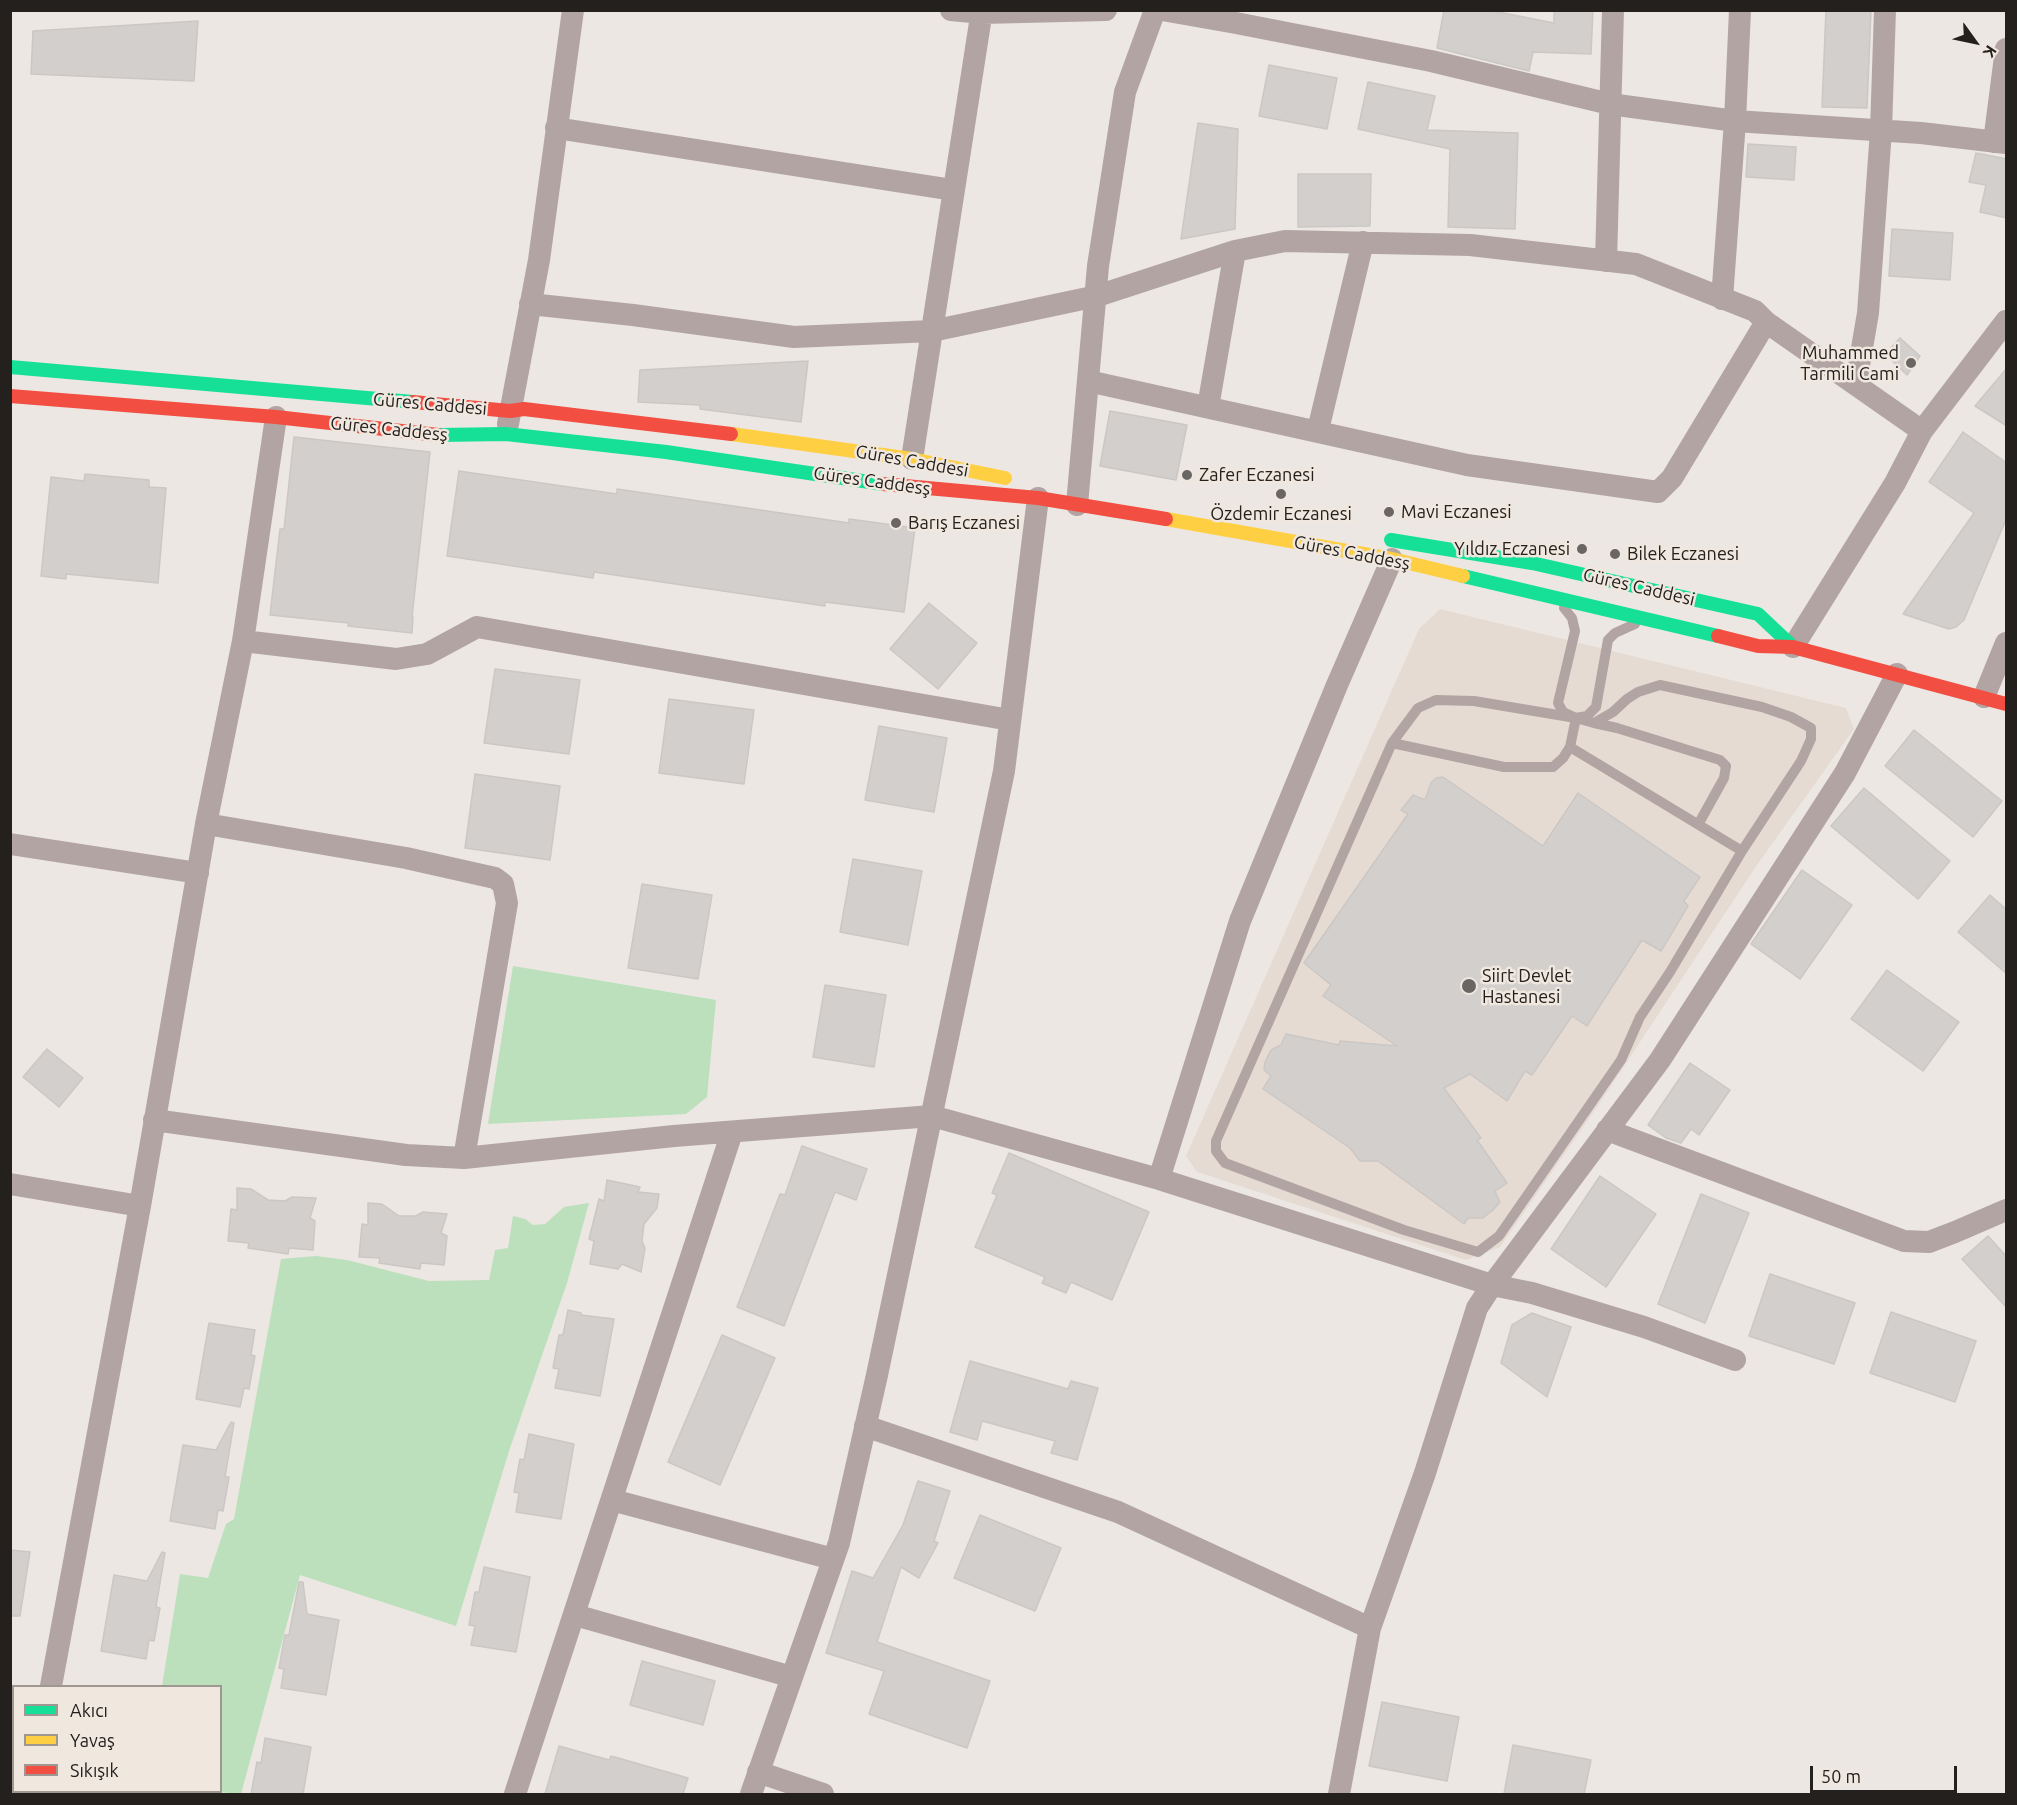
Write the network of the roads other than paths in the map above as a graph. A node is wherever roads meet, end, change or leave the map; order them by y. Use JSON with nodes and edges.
{"nodes":[{"id":1,"x":573,"y":10,"type":"edge"},
{"id":2,"x":951,"y":10,"type":"edge"},
{"id":3,"x":1106,"y":10,"type":"edge"},
{"id":4,"x":1155,"y":10,"type":"edge"},
{"id":5,"x":1162,"y":10,"type":"edge"},
{"id":6,"x":1612,"y":10,"type":"edge"},
{"id":7,"x":1740,"y":10,"type":"edge"},
{"id":8,"x":1885,"y":10,"type":"edge"},
{"id":9,"x":982,"y":12,"type":"edge"},
{"id":10,"x":2007,"y":49,"type":"edge"},
{"id":11,"x":1610,"y":104,"type":"junction"},
{"id":12,"x":1736,"y":121,"type":"junction"},
{"id":13,"x":556,"y":128,"type":"junction"},
{"id":14,"x":1881,"y":130,"type":"junction"},
{"id":15,"x":2000,"y":142,"type":"edge"},
{"id":16,"x":953,"y":190,"type":"junction"},
{"id":17,"x":1362,"y":242,"type":"junction"},
{"id":18,"x":1235,"y":251,"type":"junction"},
{"id":19,"x":1606,"y":261,"type":"junction"},
{"id":20,"x":1097,"y":296,"type":"junction"},
{"id":21,"x":1722,"y":299,"type":"junction"},
{"id":22,"x":530,"y":304,"type":"junction"},
{"id":23,"x":2007,"y":321,"type":"edge"},
{"id":24,"x":1766,"y":322,"type":"junction"},
{"id":25,"x":932,"y":331,"type":"junction"},
{"id":26,"x":10,"y":367,"type":"edge"},
{"id":27,"x":1088,"y":381,"type":"junction"},
{"id":28,"x":1856,"y":383,"type":"junction"},
{"id":29,"x":10,"y":396,"type":"edge"},
{"id":30,"x":1208,"y":407,"type":"junction"},
{"id":31,"x":510,"y":411,"type":"junction"},
{"id":32,"x":276,"y":417,"type":"junction"},
{"id":33,"x":1318,"y":430,"type":"junction"},
{"id":34,"x":1922,"y":430,"type":"junction"},
{"id":35,"x":506,"y":435,"type":"junction"},
{"id":36,"x":912,"y":459,"type":"junction"},
{"id":37,"x":1015,"y":480,"type":"dead end"},
{"id":38,"x":1078,"y":493,"type":"junction"},
{"id":39,"x":1038,"y":498,"type":"junction"},
{"id":40,"x":1379,"y":538,"type":"dead end"},
{"id":41,"x":1392,"y":560,"type":"junction"},
{"id":42,"x":1556,"y":598,"type":"junction"},
{"id":43,"x":1645,"y":620,"type":"junction"},
{"id":44,"x":243,"y":641,"type":"junction"},
{"id":45,"x":2007,"y":643,"type":"edge"},
{"id":46,"x":1793,"y":646,"type":"junction"},
{"id":47,"x":1897,"y":674,"type":"junction"},
{"id":48,"x":1984,"y":697,"type":"junction"},
{"id":49,"x":2007,"y":704,"type":"edge"},
{"id":50,"x":1576,"y":718,"type":"junction"},
{"id":51,"x":1010,"y":720,"type":"junction"},
{"id":52,"x":1594,"y":723,"type":"junction"},
{"id":53,"x":1392,"y":742,"type":"junction"},
{"id":54,"x":1570,"y":747,"type":"junction"},
{"id":55,"x":1699,"y":823,"type":"junction"},
{"id":56,"x":206,"y":824,"type":"junction"},
{"id":57,"x":10,"y":844,"type":"edge"},
{"id":58,"x":1742,"y":851,"type":"junction"},
{"id":59,"x":198,"y":873,"type":"junction"},
{"id":60,"x":932,"y":1116,"type":"junction"},
{"id":61,"x":154,"y":1120,"type":"junction"},
{"id":62,"x":1607,"y":1130,"type":"junction"},
{"id":63,"x":732,"y":1132,"type":"junction"},
{"id":64,"x":464,"y":1158,"type":"junction"},
{"id":65,"x":1159,"y":1179,"type":"junction"},
{"id":66,"x":10,"y":1184,"type":"edge"},
{"id":67,"x":140,"y":1206,"type":"junction"},
{"id":68,"x":2007,"y":1210,"type":"edge"},
{"id":69,"x":1492,"y":1285,"type":"junction"},
{"id":70,"x":1735,"y":1360,"type":"dead end"},
{"id":71,"x":865,"y":1426,"type":"junction"},
{"id":72,"x":612,"y":1500,"type":"junction"},
{"id":73,"x":833,"y":1559,"type":"junction"},
{"id":74,"x":575,"y":1615,"type":"junction"},
{"id":75,"x":1370,"y":1628,"type":"junction"},
{"id":76,"x":792,"y":1677,"type":"junction"},
{"id":77,"x":51,"y":1685,"type":"edge"},
{"id":78,"x":758,"y":1772,"type":"junction"},
{"id":79,"x":515,"y":1794,"type":"edge"},
{"id":80,"x":750,"y":1794,"type":"edge"},
{"id":81,"x":823,"y":1794,"type":"edge"},
{"id":82,"x":1339,"y":1794,"type":"edge"}],
"edges":[{"from":1,"to":13,"type":"street"},
{"from":2,"to":9,"type":"street"},
{"from":3,"to":9,"type":"street"},
{"from":4,"to":20,"type":"street"},
{"from":5,"to":11,"type":"street"},
{"from":6,"to":11,"type":"street"},
{"from":7,"to":12,"type":"street"},
{"from":8,"to":14,"type":"street"},
{"from":9,"to":16,"type":"street"},
{"from":10,"to":15,"type":"street"},
{"from":11,"to":12,"type":"street"},
{"from":11,"to":19,"type":"street"},
{"from":12,"to":14,"type":"street"},
{"from":12,"to":21,"type":"street"},
{"from":13,"to":16,"type":"street"},
{"from":13,"to":22,"type":"street"},
{"from":14,"to":15,"type":"street"},
{"from":14,"to":28,"type":"street"},
{"from":16,"to":25,"type":"street"},
{"from":17,"to":18,"type":"street"},
{"from":17,"to":19,"type":"street"},
{"from":17,"to":33,"type":"street"},
{"from":18,"to":20,"type":"street"},
{"from":18,"to":30,"type":"street"},
{"from":19,"to":21,"type":"street"},
{"from":20,"to":25,"type":"street"},
{"from":20,"to":27,"type":"street"},
{"from":21,"to":24,"type":"street"},
{"from":22,"to":25,"type":"street"},
{"from":22,"to":31,"type":"street"},
{"from":23,"to":34,"type":"street"},
{"from":24,"to":28,"type":"street"},
{"from":24,"to":33,"type":"street"},
{"from":25,"to":36,"type":"street"},
{"from":26,"to":31,"type":"street","name":"Güres Caddesi"},
{"from":27,"to":30,"type":"street"},
{"from":27,"to":38,"type":"street"},
{"from":28,"to":34,"type":"street"},
{"from":29,"to":32,"type":"street","name":"Güres Caddesş"},
{"from":30,"to":33,"type":"street"},
{"from":31,"to":35,"type":"street"},
{"from":31,"to":36,"type":"street","name":"Güres Caddesi"},
{"from":32,"to":35,"type":"street","name":"Güres Caddesş"},
{"from":32,"to":44,"type":"street"},
{"from":34,"to":46,"type":"street"},
{"from":35,"to":39,"type":"street","name":"Güres Caddesş"},
{"from":36,"to":37,"type":"street","name":"Güres Caddesi"},
{"from":38,"to":39,"type":"street","name":"Güres Caddesş"},
{"from":38,"to":41,"type":"street","name":"Güres Caddesş"},
{"from":39,"to":51,"type":"street"},
{"from":40,"to":46,"type":"street","name":"Güres Caddesi"},
{"from":41,"to":42,"type":"street","name":"Güres Caddesş"},
{"from":41,"to":65,"type":"street"},
{"from":42,"to":43,"type":"street","name":"Güres Caddesş"},
{"from":42,"to":50,"type":"lane"},
{"from":43,"to":46,"type":"street","name":"Güres Caddesş"},
{"from":43,"to":50,"type":"lane"},
{"from":44,"to":51,"type":"street"},
{"from":44,"to":56,"type":"street"},
{"from":45,"to":48,"type":"street"},
{"from":46,"to":47,"type":"street"},
{"from":47,"to":48,"type":"street"},
{"from":47,"to":62,"type":"street"},
{"from":48,"to":49,"type":"street"},
{"from":50,"to":52,"type":"lane"},
{"from":50,"to":53,"type":"lane"},
{"from":50,"to":54,"type":"lane"},
{"from":51,"to":60,"type":"street"},
{"from":52,"to":55,"type":"lane"},
{"from":52,"to":58,"type":"lane"},
{"from":53,"to":54,"type":"lane"},
{"from":53,"to":58,"type":"lane"},
{"from":54,"to":55,"type":"lane"},
{"from":55,"to":58,"type":"lane"},
{"from":56,"to":59,"type":"street"},
{"from":56,"to":64,"type":"street"},
{"from":57,"to":59,"type":"street"},
{"from":59,"to":61,"type":"street"},
{"from":60,"to":63,"type":"street"},
{"from":60,"to":65,"type":"street"},
{"from":60,"to":71,"type":"street"},
{"from":61,"to":64,"type":"street"},
{"from":61,"to":67,"type":"street"},
{"from":62,"to":68,"type":"street"},
{"from":62,"to":69,"type":"street"},
{"from":63,"to":64,"type":"street"},
{"from":63,"to":72,"type":"street"},
{"from":65,"to":69,"type":"street"},
{"from":66,"to":67,"type":"street"},
{"from":67,"to":77,"type":"street"},
{"from":69,"to":70,"type":"street"},
{"from":69,"to":75,"type":"street"},
{"from":71,"to":73,"type":"street"},
{"from":71,"to":75,"type":"street"},
{"from":72,"to":73,"type":"street"},
{"from":72,"to":74,"type":"street"},
{"from":73,"to":76,"type":"street"},
{"from":74,"to":76,"type":"street"},
{"from":74,"to":79,"type":"street"},
{"from":75,"to":82,"type":"street"},
{"from":76,"to":78,"type":"street"},
{"from":78,"to":80,"type":"street"},
{"from":78,"to":81,"type":"street"}]}
